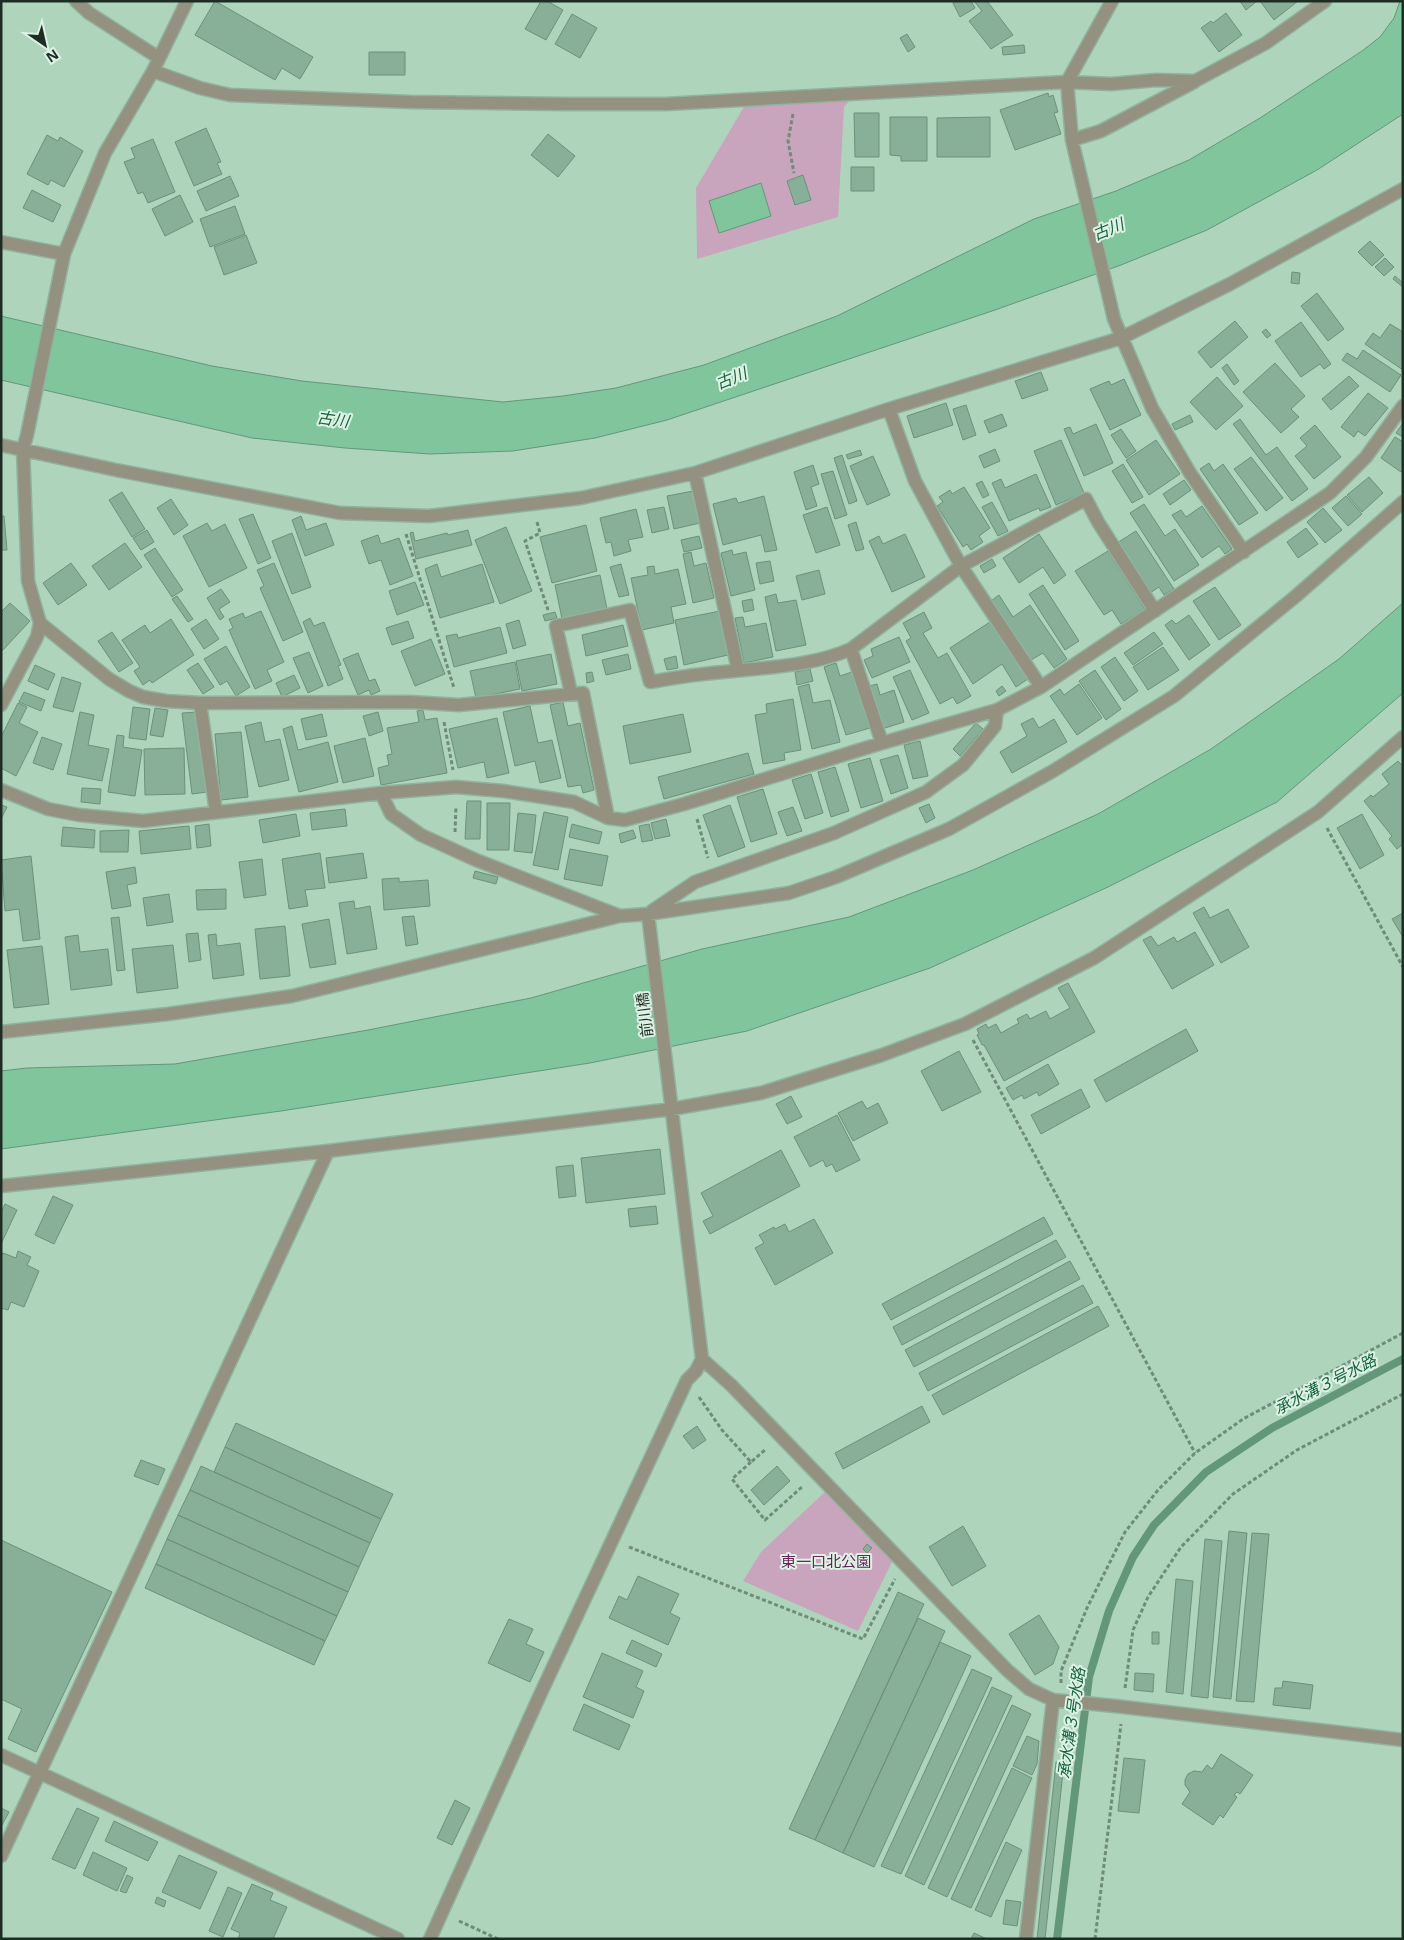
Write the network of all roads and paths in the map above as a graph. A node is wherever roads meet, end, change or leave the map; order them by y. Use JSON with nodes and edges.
{"nodes":[{"id":1,"x":76,"y":1,"type":"edge"},
{"id":2,"x":188,"y":1,"type":"edge"},
{"id":3,"x":1112,"y":1,"type":"edge"},
{"id":4,"x":1325,"y":1,"type":"edge"},
{"id":5,"x":159,"y":58,"type":"junction"},
{"id":6,"x":153,"y":70,"type":"junction"},
{"id":7,"x":1195,"y":81,"type":"junction"},
{"id":8,"x":1067,"y":82,"type":"junction"},
{"id":9,"x":796,"y":96,"type":"junction"},
{"id":10,"x":1072,"y":140,"type":"junction"},
{"id":11,"x":794,"y":173,"type":"dead end"},
{"id":12,"x":1403,"y":189,"type":"edge"},
{"id":13,"x":1,"y":242,"type":"edge"},
{"id":14,"x":64,"y":254,"type":"junction"},
{"id":15,"x":1121,"y":338,"type":"junction"},
{"id":16,"x":1403,"y":406,"type":"edge"},
{"id":17,"x":889,"y":409,"type":"junction"},
{"id":18,"x":1,"y":445,"type":"edge"},
{"id":19,"x":23,"y":449,"type":"junction"},
{"id":20,"x":694,"y":473,"type":"junction"},
{"id":21,"x":1403,"y":502,"type":"edge"},
{"id":22,"x":401,"y":516,"type":"junction"},
{"id":23,"x":532,"y":537,"type":"dead end"},
{"id":24,"x":1244,"y":552,"type":"junction"},
{"id":25,"x":961,"y":566,"type":"junction"},
{"id":26,"x":1155,"y":611,"type":"junction"},
{"id":27,"x":549,"y":613,"type":"dead end"},
{"id":28,"x":40,"y":623,"type":"junction"},
{"id":29,"x":851,"y":649,"type":"junction"},
{"id":30,"x":738,"y":670,"type":"junction"},
{"id":31,"x":1041,"y":687,"type":"junction"},
{"id":32,"x":577,"y":693,"type":"junction"},
{"id":33,"x":200,"y":703,"type":"junction"},
{"id":34,"x":1,"y":704,"type":"edge"},
{"id":35,"x":459,"y":705,"type":"junction"},
{"id":36,"x":997,"y":710,"type":"junction"},
{"id":37,"x":1403,"y":737,"type":"edge"},
{"id":38,"x":882,"y":743,"type":"junction"},
{"id":39,"x":1,"y":790,"type":"edge"},
{"id":40,"x":381,"y":793,"type":"junction"},
{"id":41,"x":216,"y":812,"type":"junction"},
{"id":42,"x":1318,"y":812,"type":"junction"},
{"id":43,"x":608,"y":818,"type":"junction"},
{"id":44,"x":699,"y":825,"type":"dead end"},
{"id":45,"x":712,"y":876,"type":"junction"},
{"id":46,"x":648,"y":914,"type":"junction"},
{"id":47,"x":620,"y":916,"type":"junction"},
{"id":48,"x":1403,"y":967,"type":"edge"},
{"id":49,"x":965,"y":1024,"type":"junction"},
{"id":50,"x":1,"y":1032,"type":"edge"},
{"id":51,"x":672,"y":1109,"type":"junction"},
{"id":52,"x":328,"y":1151,"type":"junction"},
{"id":53,"x":1,"y":1186,"type":"edge"},
{"id":54,"x":1403,"y":1333,"type":"edge"},
{"id":55,"x":702,"y":1359,"type":"junction"},
{"id":56,"x":1403,"y":1394,"type":"edge"},
{"id":57,"x":702,"y":1402,"type":"dead end"},
{"id":58,"x":770,"y":1445,"type":"dead end"},
{"id":59,"x":1195,"y":1453,"type":"junction"},
{"id":60,"x":751,"y":1462,"type":"junction"},
{"id":61,"x":800,"y":1478,"type":"dead end"},
{"id":62,"x":612,"y":1541,"type":"junction"},
{"id":63,"x":904,"y":1562,"type":"junction"},
{"id":64,"x":1059,"y":1701,"type":"junction"},
{"id":65,"x":1119,"y":1706,"type":"junction"},
{"id":66,"x":1403,"y":1740,"type":"edge"},
{"id":67,"x":1,"y":1755,"type":"edge"},
{"id":68,"x":40,"y":1773,"type":"junction"},
{"id":69,"x":1,"y":1856,"type":"edge"},
{"id":70,"x":442,"y":1913,"type":"junction"},
{"id":71,"x":398,"y":1939,"type":"edge"},
{"id":72,"x":430,"y":1939,"type":"edge"},
{"id":73,"x":498,"y":1939,"type":"edge"},
{"id":74,"x":1026,"y":1939,"type":"edge"},
{"id":75,"x":1095,"y":1939,"type":"edge"}],
"edges":[{"from":1,"to":5,"type":"street"},
{"from":2,"to":5,"type":"street"},
{"from":3,"to":8,"type":"street"},
{"from":4,"to":7,"type":"street"},
{"from":5,"to":6,"type":"street"},
{"from":6,"to":9,"type":"street"},
{"from":6,"to":14,"type":"street"},
{"from":7,"to":8,"type":"street"},
{"from":7,"to":10,"type":"street"},
{"from":8,"to":9,"type":"street"},
{"from":8,"to":10,"type":"street"},
{"from":9,"to":11,"type":"path"},
{"from":10,"to":15,"type":"street"},
{"from":12,"to":15,"type":"street"},
{"from":13,"to":14,"type":"street"},
{"from":14,"to":19,"type":"street"},
{"from":15,"to":17,"type":"street"},
{"from":15,"to":24,"type":"street"},
{"from":16,"to":24,"type":"street"},
{"from":17,"to":20,"type":"street"},
{"from":17,"to":25,"type":"street"},
{"from":18,"to":19,"type":"street"},
{"from":19,"to":22,"type":"street"},
{"from":19,"to":28,"type":"street"},
{"from":20,"to":22,"type":"street"},
{"from":20,"to":30,"type":"street"},
{"from":21,"to":46,"type":"street"},
{"from":22,"to":35,"type":"path"},
{"from":23,"to":27,"type":"path"},
{"from":24,"to":26,"type":"street"},
{"from":25,"to":26,"type":"street"},
{"from":25,"to":29,"type":"street"},
{"from":25,"to":31,"type":"street"},
{"from":26,"to":31,"type":"street"},
{"from":28,"to":33,"type":"street"},
{"from":28,"to":34,"type":"street"},
{"from":29,"to":30,"type":"street"},
{"from":29,"to":38,"type":"street"},
{"from":30,"to":32,"type":"street"},
{"from":31,"to":36,"type":"street"},
{"from":32,"to":35,"type":"street"},
{"from":32,"to":43,"type":"street"},
{"from":33,"to":35,"type":"street"},
{"from":33,"to":41,"type":"street"},
{"from":36,"to":38,"type":"street"},
{"from":36,"to":45,"type":"street"},
{"from":37,"to":42,"type":"street"},
{"from":38,"to":43,"type":"street"},
{"from":39,"to":41,"type":"street"},
{"from":40,"to":41,"type":"street"},
{"from":40,"to":43,"type":"street"},
{"from":40,"to":47,"type":"street"},
{"from":42,"to":48,"type":"path"},
{"from":42,"to":49,"type":"street"},
{"from":44,"to":45,"type":"path"},
{"from":45,"to":46,"type":"street"},
{"from":46,"to":47,"type":"street"},
{"from":46,"to":51,"type":"street","name":"前川橋"},
{"from":47,"to":50,"type":"street"},
{"from":49,"to":51,"type":"street"},
{"from":49,"to":59,"type":"path"},
{"from":51,"to":52,"type":"street"},
{"from":51,"to":55,"type":"street","name":"前川橋"},
{"from":52,"to":53,"type":"street"},
{"from":52,"to":68,"type":"street"},
{"from":54,"to":59,"type":"path"},
{"from":55,"to":62,"type":"street"},
{"from":55,"to":63,"type":"street"},
{"from":56,"to":65,"type":"path"},
{"from":57,"to":60,"type":"path"},
{"from":58,"to":60,"type":"path"},
{"from":59,"to":64,"type":"path"},
{"from":60,"to":61,"type":"path"},
{"from":62,"to":63,"type":"path"},
{"from":62,"to":70,"type":"street"},
{"from":63,"to":64,"type":"street"},
{"from":64,"to":65,"type":"street"},
{"from":64,"to":74,"type":"street"},
{"from":65,"to":66,"type":"street"},
{"from":65,"to":75,"type":"path"},
{"from":67,"to":68,"type":"street"},
{"from":68,"to":69,"type":"street"},
{"from":68,"to":71,"type":"street"},
{"from":70,"to":72,"type":"street"},
{"from":70,"to":73,"type":"path"}]}
